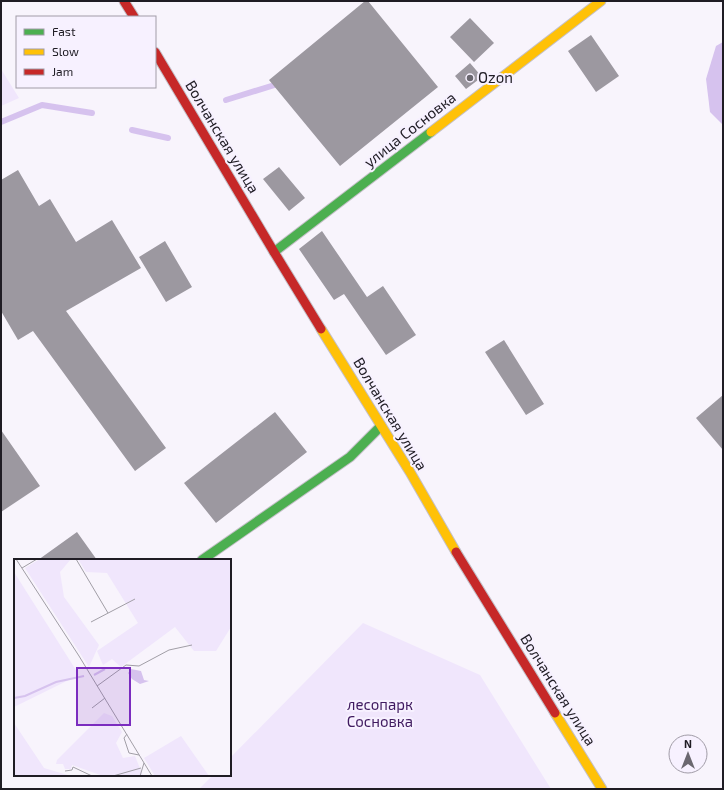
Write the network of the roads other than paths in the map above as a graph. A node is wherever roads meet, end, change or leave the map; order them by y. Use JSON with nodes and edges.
{"nodes":[{"id":1,"x":124,"y":1,"type":"edge"},
{"id":2,"x":601,"y":1,"type":"edge"},
{"id":3,"x":133,"y":16,"type":"edge"},
{"id":4,"x":156,"y":54,"type":"edge"},
{"id":5,"x":274,"y":252,"type":"junction"},
{"id":6,"x":381,"y":426,"type":"junction"},
{"id":7,"x":203,"y":559,"type":"edge"},
{"id":8,"x":602,"y":789,"type":"edge"}],
"edges":[{"from":1,"to":3,"type":"main road"},
{"from":2,"to":5,"type":"main road","name":"улица Сосновка"},
{"from":4,"to":5,"type":"main road","name":"Волчанская улица"},
{"from":5,"to":6,"type":"main road","name":"Волчанская улица"},
{"from":6,"to":7,"type":"main road"},
{"from":6,"to":8,"type":"main road","name":"Волчанская улица"}]}
